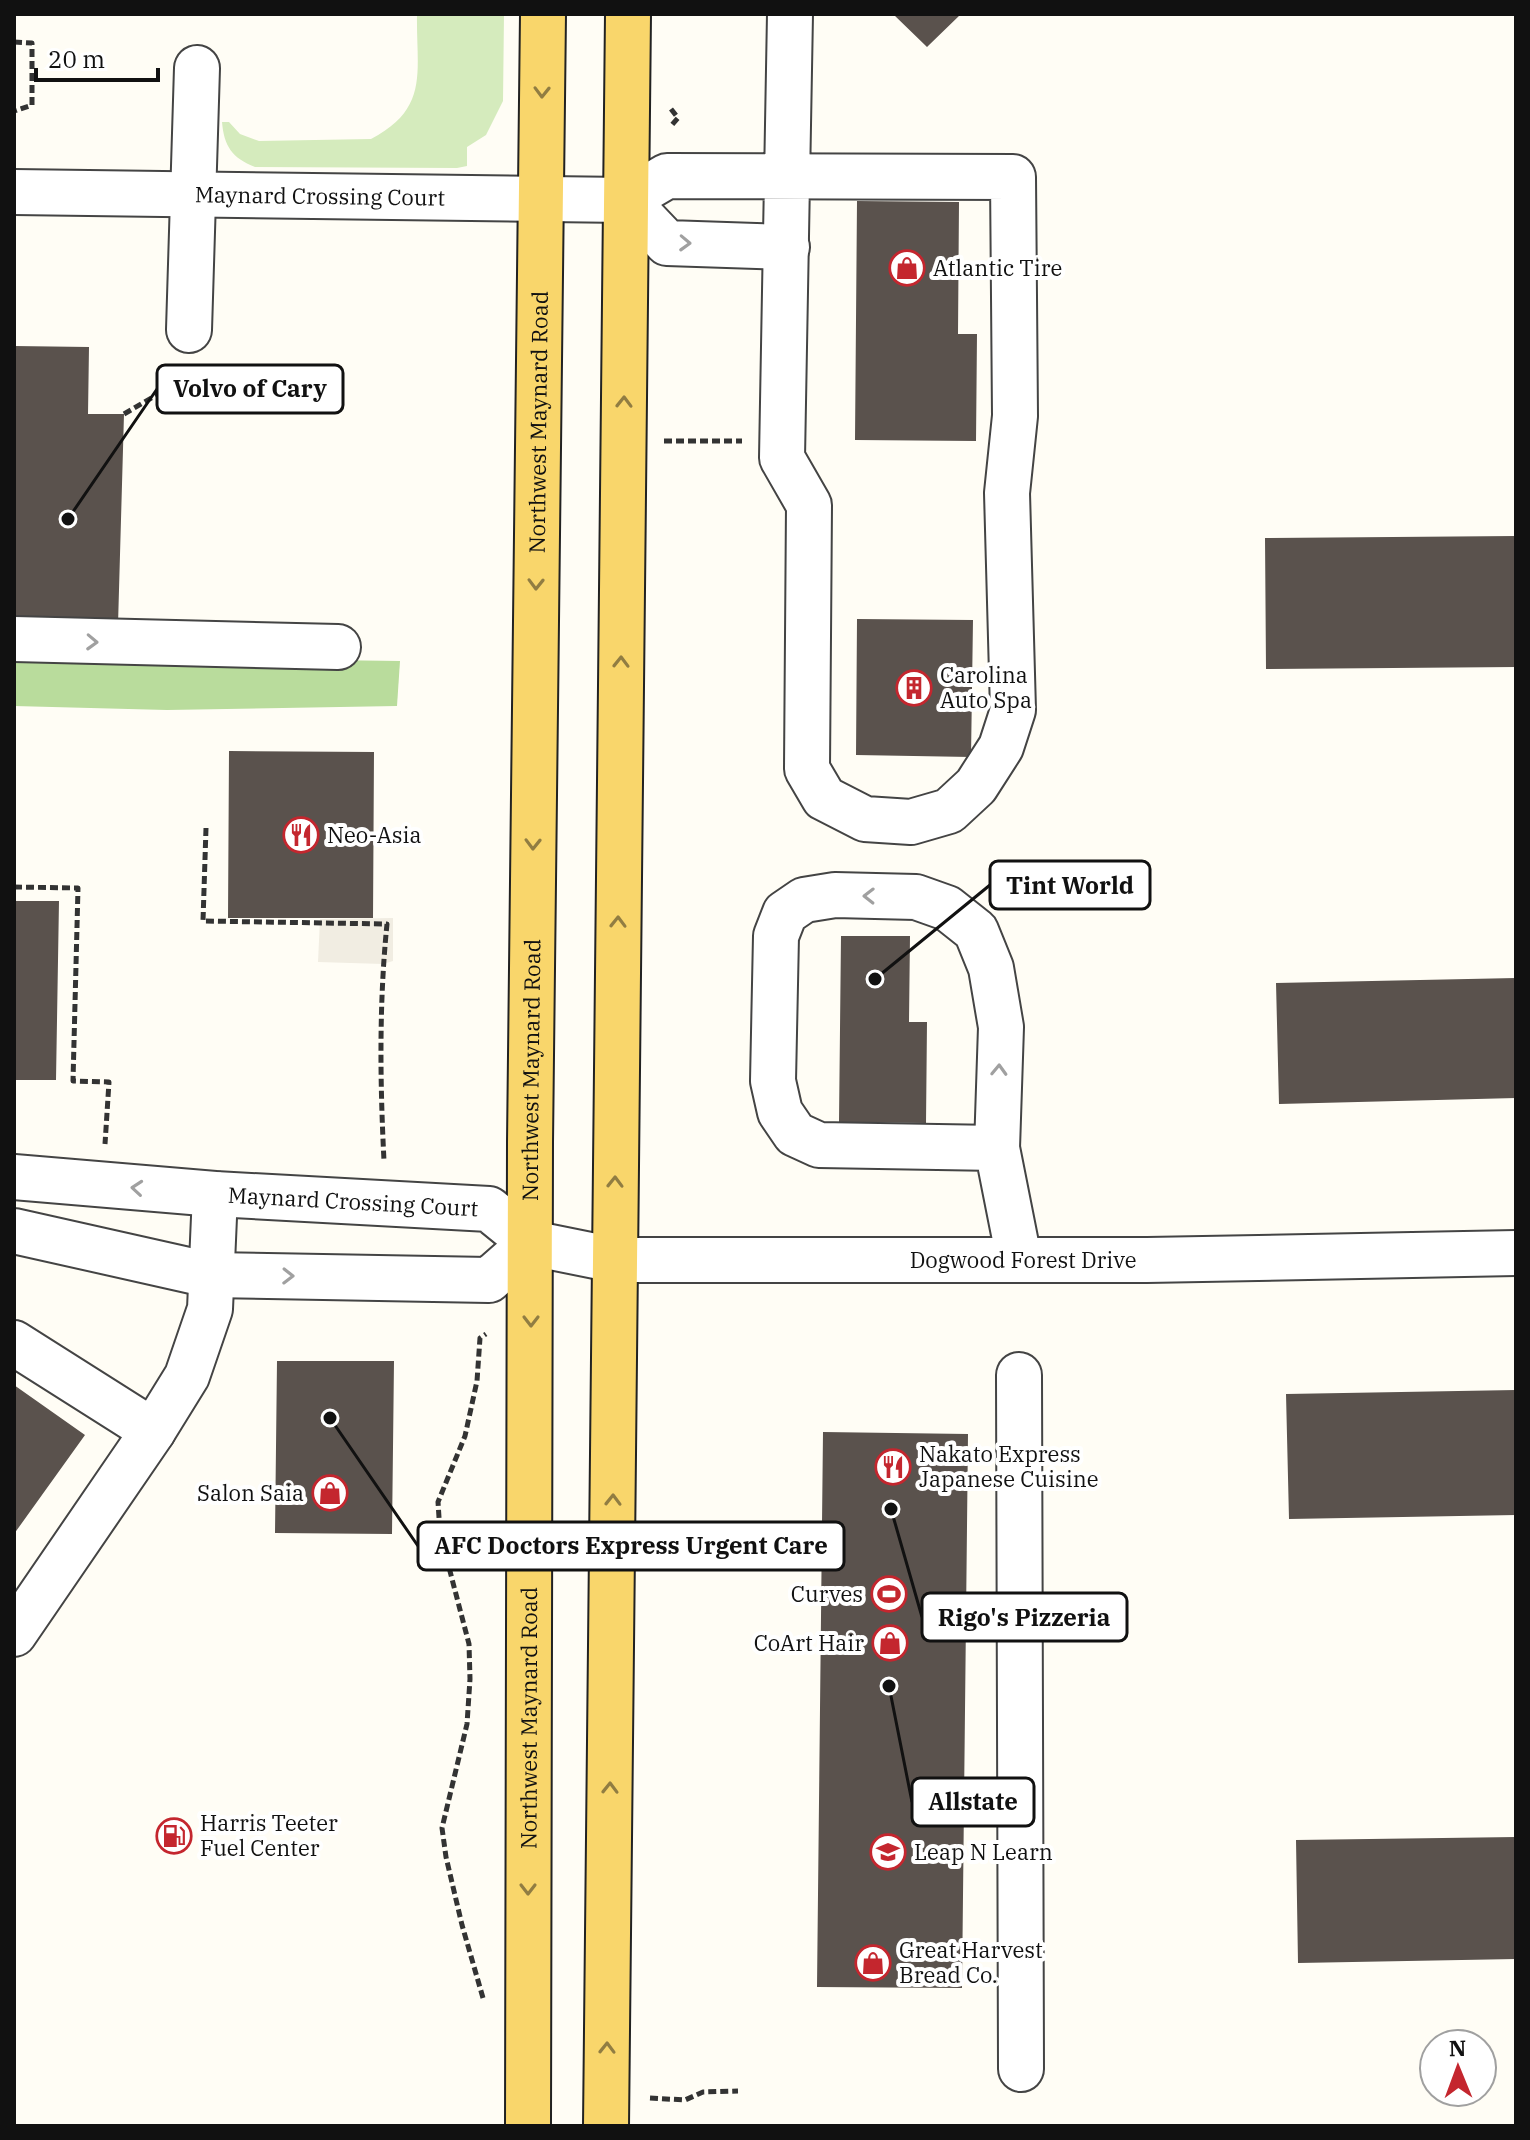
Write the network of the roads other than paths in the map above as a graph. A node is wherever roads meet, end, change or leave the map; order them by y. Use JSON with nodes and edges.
{"nodes":[{"id":1,"x":543,"y":14,"type":"edge"},
{"id":2,"x":628,"y":14,"type":"edge"},
{"id":3,"x":790,"y":14,"type":"edge"},
{"id":4,"x":197,"y":68,"type":"dead end"},
{"id":5,"x":787,"y":176,"type":"junction"},
{"id":6,"x":14,"y":192,"type":"edge"},
{"id":7,"x":192,"y":194,"type":"junction"},
{"id":8,"x":541,"y":198,"type":"junction"},
{"id":9,"x":626,"y":200,"type":"junction"},
{"id":10,"x":787,"y":247,"type":"junction"},
{"id":11,"x":189,"y":330,"type":"dead end"},
{"id":12,"x":14,"y":639,"type":"edge"},
{"id":13,"x":338,"y":647,"type":"dead end"},
{"id":14,"x":997,"y":1148,"type":"junction"},
{"id":15,"x":14,"y":1177,"type":"edge"},
{"id":16,"x":215,"y":1194,"type":"junction"},
{"id":17,"x":14,"y":1231,"type":"edge"},
{"id":18,"x":531,"y":1243,"type":"junction"},
{"id":19,"x":1516,"y":1253,"type":"edge"},
{"id":20,"x":1019,"y":1259,"type":"junction"},
{"id":21,"x":615,"y":1260,"type":"junction"},
{"id":22,"x":210,"y":1275,"type":"junction"},
{"id":23,"x":14,"y":1343,"type":"edge"},
{"id":24,"x":1019,"y":1375,"type":"dead end"},
{"id":25,"x":153,"y":1431,"type":"junction"},
{"id":26,"x":14,"y":1634,"type":"edge"},
{"id":27,"x":1021,"y":2069,"type":"dead end"},
{"id":28,"x":528,"y":2126,"type":"edge"},
{"id":29,"x":606,"y":2126,"type":"edge"}],
"edges":[{"from":1,"to":8,"type":"main road","name":"Northwest Maynard Road","one_way":true},
{"from":2,"to":9,"type":"main road"},
{"from":3,"to":5,"type":"street"},
{"from":4,"to":7,"type":"street"},
{"from":5,"to":9,"type":"street"},
{"from":5,"to":10,"type":"street"},
{"from":5,"to":10,"type":"street"},
{"from":6,"to":7,"type":"street","name":"Maynard Crossing Court"},
{"from":7,"to":8,"type":"street","name":"Maynard Crossing Court"},
{"from":7,"to":11,"type":"street"},
{"from":8,"to":9,"type":"street","name":"Maynard Crossing Court"},
{"from":8,"to":18,"type":"main road","name":"Northwest Maynard Road","one_way":true},
{"from":9,"to":10,"type":"street","one_way":true},
{"from":21,"to":9,"type":"main road","one_way":true},
{"from":12,"to":13,"type":"street","one_way":true},
{"from":14,"to":14,"type":"street","one_way":true},
{"from":14,"to":20,"type":"street"},
{"from":16,"to":15,"type":"street","name":"Maynard Crossing Court","one_way":true},
{"from":16,"to":18,"type":"street","name":"Maynard Crossing Court"},
{"from":16,"to":22,"type":"street"},
{"from":17,"to":22,"type":"street"},
{"from":18,"to":21,"type":"street","name":"Dogwood Forest Drive"},
{"from":22,"to":18,"type":"street","one_way":true},
{"from":18,"to":28,"type":"main road","name":"Northwest Maynard Road","one_way":true},
{"from":19,"to":20,"type":"street","name":"Dogwood Forest Drive"},
{"from":20,"to":21,"type":"street","name":"Dogwood Forest Drive"},
{"from":29,"to":21,"type":"main road","one_way":true},
{"from":22,"to":25,"type":"street"},
{"from":23,"to":25,"type":"street"},
{"from":24,"to":27,"type":"street"},
{"from":25,"to":26,"type":"street"}]}
